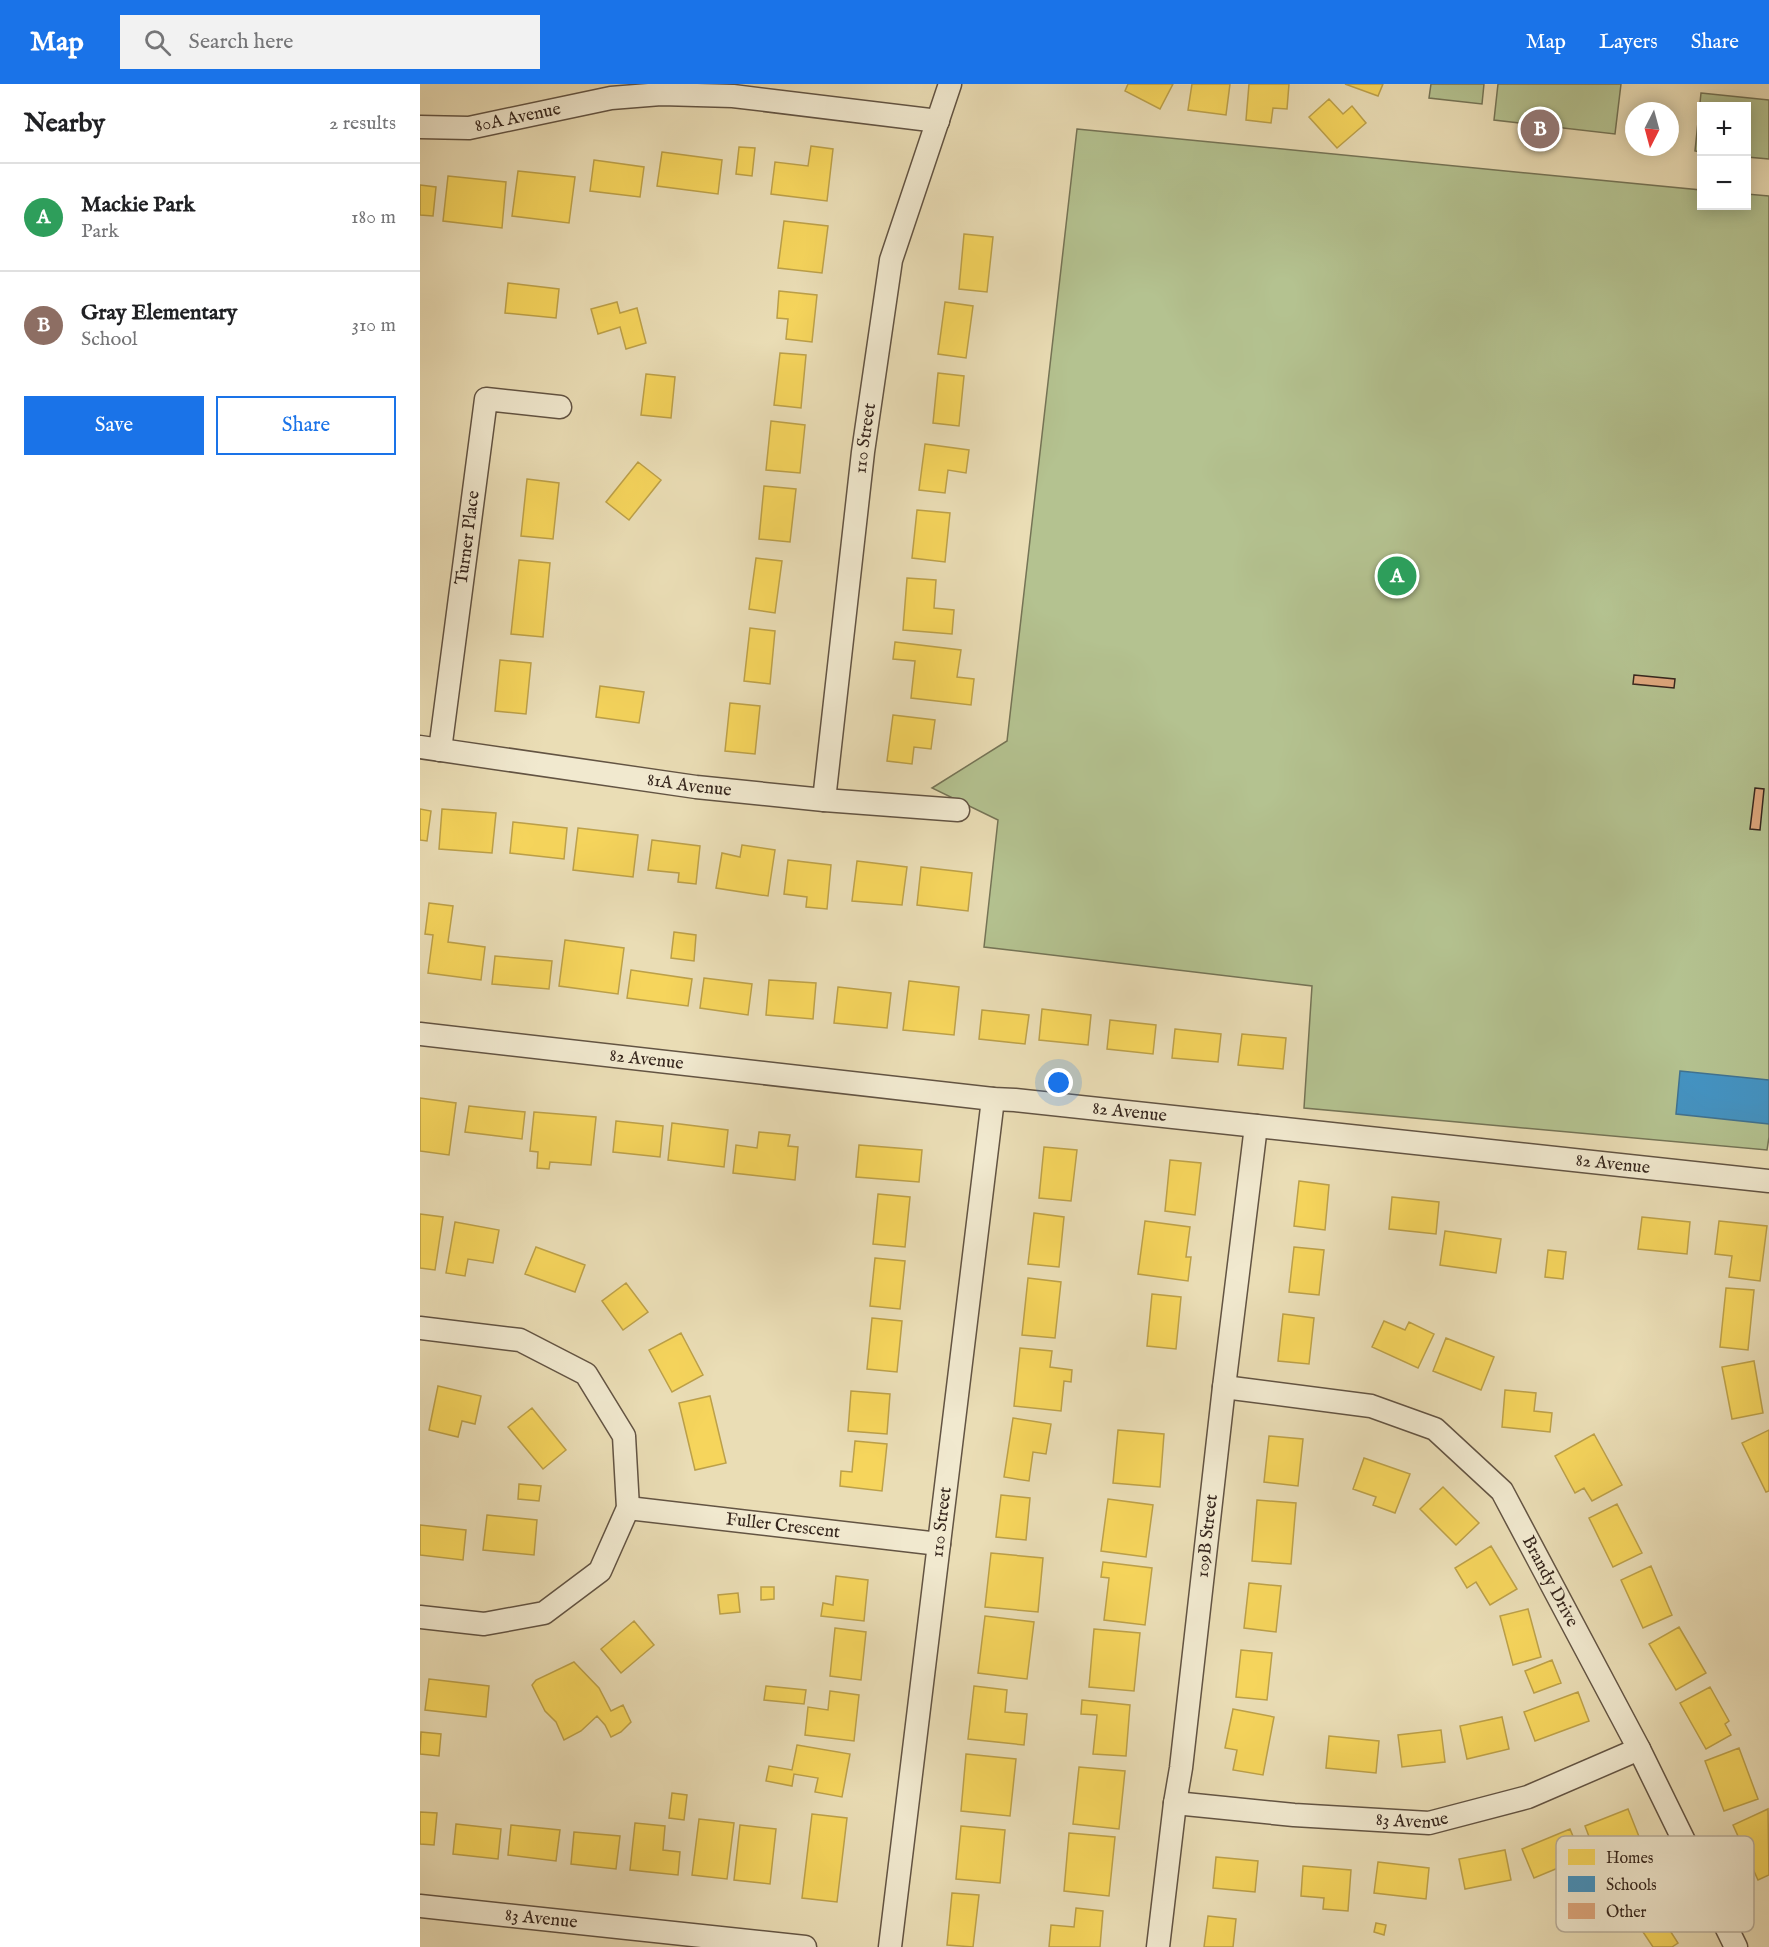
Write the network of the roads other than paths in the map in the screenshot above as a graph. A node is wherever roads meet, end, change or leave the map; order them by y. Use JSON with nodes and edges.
{"nodes":[{"id":1,"x":951,"y":84,"type":"edge"},
{"id":2,"x":612,"y":91,"type":"edge"},
{"id":3,"x":938,"y":121,"type":"junction"},
{"id":4,"x":420,"y":128,"type":"edge"},
{"id":5,"x":560,"y":407,"type":"dead end"},
{"id":6,"x":430,"y":749,"type":"edge"},
{"id":7,"x":824,"y":801,"type":"junction"},
{"id":8,"x":958,"y":810,"type":"dead end"},
{"id":9,"x":420,"y":1034,"type":"edge"},
{"id":10,"x":993,"y":1100,"type":"junction"},
{"id":11,"x":1256,"y":1126,"type":"junction"},
{"id":12,"x":1769,"y":1181,"type":"edge"},
{"id":13,"x":420,"y":1328,"type":"edge"},
{"id":14,"x":1224,"y":1387,"type":"junction"},
{"id":15,"x":628,"y":1508,"type":"junction"},
{"id":16,"x":939,"y":1544,"type":"junction"},
{"id":17,"x":420,"y":1617,"type":"edge"},
{"id":18,"x":1639,"y":1749,"type":"junction"},
{"id":19,"x":1175,"y":1803,"type":"junction"},
{"id":20,"x":1682,"y":1836,"type":"edge"},
{"id":21,"x":420,"y":1906,"type":"edge"},
{"id":22,"x":1729,"y":1932,"type":"edge"},
{"id":23,"x":805,"y":1947,"type":"edge"},
{"id":24,"x":890,"y":1947,"type":"edge"},
{"id":25,"x":1158,"y":1947,"type":"edge"},
{"id":26,"x":1736,"y":1947,"type":"edge"}],
"edges":[{"from":1,"to":3,"type":"street","name":"110 Street"},
{"from":2,"to":3,"type":"street","name":"80A Avenue"},
{"from":2,"to":4,"type":"street","name":"80A Avenue"},
{"from":3,"to":7,"type":"street","name":"110 Street"},
{"from":5,"to":6,"type":"street","name":"Turner Place"},
{"from":6,"to":7,"type":"street","name":"81A Avenue"},
{"from":7,"to":8,"type":"street","name":"81A Avenue"},
{"from":9,"to":10,"type":"street","name":"82 Avenue"},
{"from":10,"to":11,"type":"street","name":"82 Avenue"},
{"from":10,"to":16,"type":"street","name":"110 Street"},
{"from":11,"to":12,"type":"street","name":"82 Avenue"},
{"from":11,"to":14,"type":"street","name":"109B Street"},
{"from":13,"to":15,"type":"street"},
{"from":14,"to":18,"type":"street","name":"Brandy Drive"},
{"from":14,"to":19,"type":"street","name":"109B Street"},
{"from":15,"to":16,"type":"street","name":"Fuller Crescent"},
{"from":15,"to":17,"type":"street"},
{"from":16,"to":24,"type":"street","name":"110 Street"},
{"from":18,"to":19,"type":"street","name":"83 Avenue"},
{"from":18,"to":20,"type":"street","name":"Brandy Drive"},
{"from":19,"to":25,"type":"street","name":"109B Street"},
{"from":21,"to":23,"type":"street","name":"83 Avenue"},
{"from":22,"to":26,"type":"street","name":"Brandy Drive"}]}
